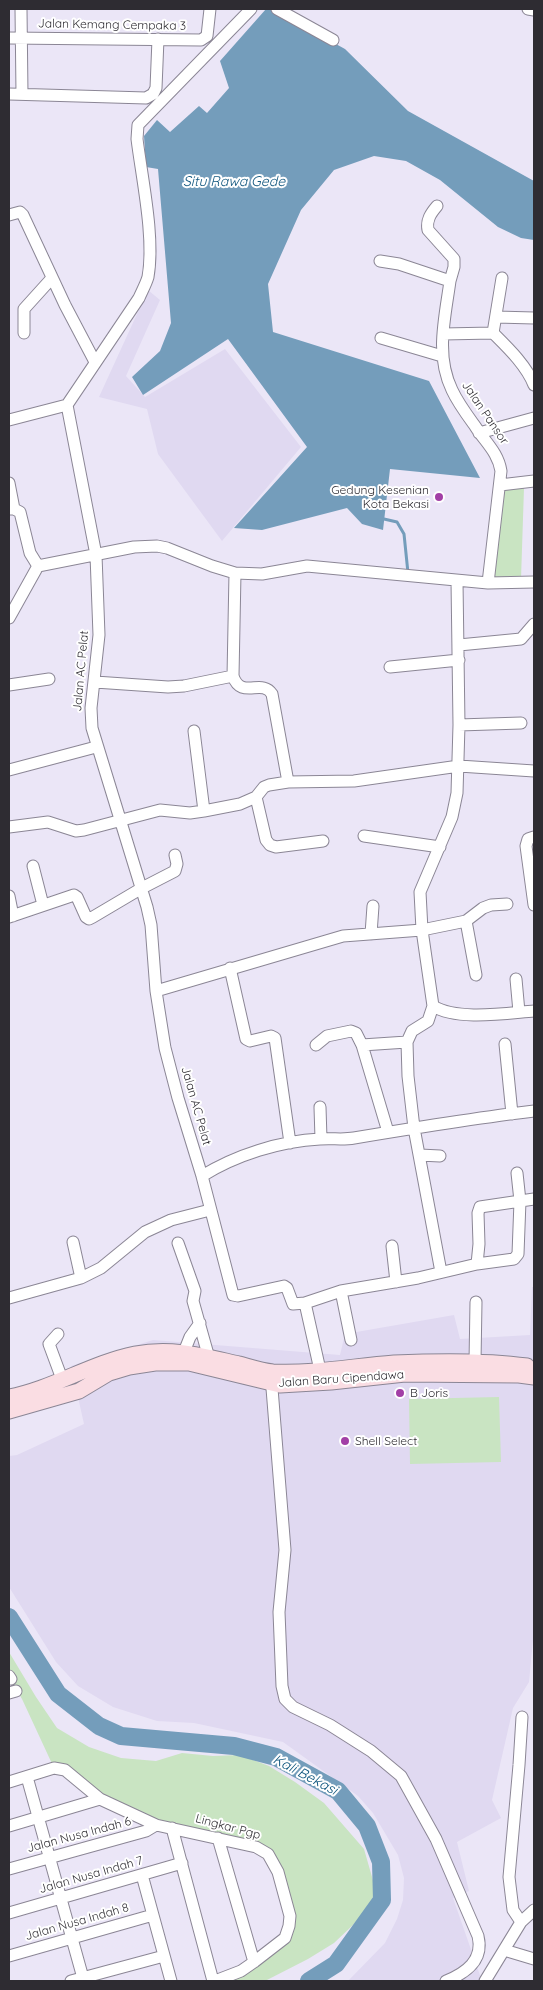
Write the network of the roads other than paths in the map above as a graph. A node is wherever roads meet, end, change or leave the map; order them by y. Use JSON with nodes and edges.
{"nodes":[{"id":1,"x":21,"y":9,"type":"edge"},
{"id":2,"x":210,"y":9,"type":"edge"},
{"id":3,"x":251,"y":9,"type":"edge"},
{"id":4,"x":278,"y":9,"type":"edge"},
{"id":5,"x":528,"y":9,"type":"edge"},
{"id":6,"x":534,"y":10,"type":"edge"},
{"id":7,"x":9,"y":38,"type":"edge"},
{"id":8,"x":23,"y":38,"type":"junction"},
{"id":9,"x":158,"y":39,"type":"junction"},
{"id":10,"x":333,"y":40,"type":"dead end"},
{"id":11,"x":9,"y":94,"type":"edge"},
{"id":12,"x":22,"y":94,"type":"junction"},
{"id":13,"x":437,"y":206,"type":"dead end"},
{"id":14,"x":9,"y":215,"type":"edge"},
{"id":15,"x":380,"y":261,"type":"dead end"},
{"id":16,"x":52,"y":278,"type":"junction"},
{"id":17,"x":502,"y":278,"type":"dead end"},
{"id":18,"x":450,"y":281,"type":"junction"},
{"id":19,"x":496,"y":317,"type":"junction"},
{"id":20,"x":534,"y":318,"type":"edge"},
{"id":21,"x":24,"y":333,"type":"dead end"},
{"id":22,"x":493,"y":333,"type":"junction"},
{"id":23,"x":443,"y":334,"type":"junction"},
{"id":24,"x":381,"y":338,"type":"dead end"},
{"id":25,"x":442,"y":356,"type":"junction"},
{"id":26,"x":96,"y":362,"type":"junction"},
{"id":27,"x":534,"y":385,"type":"edge"},
{"id":28,"x":67,"y":405,"type":"junction"},
{"id":29,"x":534,"y":418,"type":"edge"},
{"id":30,"x":9,"y":420,"type":"edge"},
{"id":31,"x":479,"y":433,"type":"junction"},
{"id":32,"x":534,"y":481,"type":"edge"},
{"id":33,"x":9,"y":483,"type":"edge"},
{"id":34,"x":500,"y":485,"type":"junction"},
{"id":35,"x":12,"y":509,"type":"edge"},
{"id":36,"x":96,"y":555,"type":"junction"},
{"id":37,"x":38,"y":566,"type":"junction"},
{"id":38,"x":235,"y":573,"type":"junction"},
{"id":39,"x":457,"y":581,"type":"junction"},
{"id":40,"x":534,"y":582,"type":"edge"},
{"id":41,"x":488,"y":584,"type":"junction"},
{"id":42,"x":9,"y":618,"type":"edge"},
{"id":43,"x":534,"y":624,"type":"edge"},
{"id":44,"x":458,"y":645,"type":"junction"},
{"id":45,"x":459,"y":660,"type":"junction"},
{"id":46,"x":390,"y":667,"type":"dead end"},
{"id":47,"x":233,"y":676,"type":"junction"},
{"id":48,"x":49,"y":679,"type":"dead end"},
{"id":49,"x":94,"y":682,"type":"junction"},
{"id":50,"x":9,"y":685,"type":"edge"},
{"id":51,"x":521,"y":722,"type":"dead end"},
{"id":52,"x":459,"y":725,"type":"junction"},
{"id":53,"x":194,"y":731,"type":"dead end"},
{"id":54,"x":96,"y":747,"type":"junction"},
{"id":55,"x":459,"y":766,"type":"junction"},
{"id":56,"x":9,"y":770,"type":"edge"},
{"id":57,"x":534,"y":771,"type":"edge"},
{"id":58,"x":288,"y":782,"type":"junction"},
{"id":59,"x":256,"y":797,"type":"junction"},
{"id":60,"x":204,"y":812,"type":"junction"},
{"id":61,"x":119,"y":819,"type":"junction"},
{"id":62,"x":9,"y":827,"type":"edge"},
{"id":63,"x":364,"y":836,"type":"dead end"},
{"id":64,"x":534,"y":837,"type":"edge"},
{"id":65,"x":323,"y":842,"type":"dead end"},
{"id":66,"x":440,"y":846,"type":"junction"},
{"id":67,"x":175,"y":855,"type":"dead end"},
{"id":68,"x":33,"y":866,"type":"dead end"},
{"id":69,"x":142,"y":888,"type":"junction"},
{"id":70,"x":9,"y":896,"type":"edge"},
{"id":71,"x":508,"y":904,"type":"dead end"},
{"id":72,"x":43,"y":905,"type":"junction"},
{"id":73,"x":373,"y":906,"type":"dead end"},
{"id":74,"x":534,"y":906,"type":"edge"},
{"id":75,"x":11,"y":917,"type":"edge"},
{"id":76,"x":466,"y":921,"type":"junction"},
{"id":77,"x":422,"y":930,"type":"junction"},
{"id":78,"x":371,"y":934,"type":"junction"},
{"id":79,"x":230,"y":968,"type":"junction"},
{"id":80,"x":476,"y":975,"type":"dead end"},
{"id":81,"x":516,"y":979,"type":"dead end"},
{"id":82,"x":156,"y":991,"type":"junction"},
{"id":83,"x":433,"y":1006,"type":"junction"},
{"id":84,"x":534,"y":1011,"type":"edge"},
{"id":85,"x":520,"y":1012,"type":"junction"},
{"id":86,"x":407,"y":1042,"type":"junction"},
{"id":87,"x":316,"y":1044,"type":"dead end"},
{"id":88,"x":505,"y":1044,"type":"dead end"},
{"id":89,"x":362,"y":1045,"type":"junction"},
{"id":90,"x":320,"y":1107,"type":"dead end"},
{"id":91,"x":534,"y":1111,"type":"edge"},
{"id":92,"x":512,"y":1114,"type":"junction"},
{"id":93,"x":414,"y":1128,"type":"junction"},
{"id":94,"x":388,"y":1132,"type":"junction"},
{"id":95,"x":321,"y":1139,"type":"junction"},
{"id":96,"x":290,"y":1142,"type":"junction"},
{"id":97,"x":420,"y":1155,"type":"junction"},
{"id":98,"x":440,"y":1156,"type":"dead end"},
{"id":99,"x":517,"y":1173,"type":"dead end"},
{"id":100,"x":202,"y":1176,"type":"junction"},
{"id":101,"x":534,"y":1198,"type":"edge"},
{"id":102,"x":520,"y":1201,"type":"junction"},
{"id":103,"x":210,"y":1210,"type":"junction"},
{"id":104,"x":73,"y":1242,"type":"dead end"},
{"id":105,"x":178,"y":1243,"type":"dead end"},
{"id":106,"x":392,"y":1246,"type":"dead end"},
{"id":107,"x":477,"y":1264,"type":"junction"},
{"id":108,"x":441,"y":1272,"type":"junction"},
{"id":109,"x":81,"y":1278,"type":"junction"},
{"id":110,"x":396,"y":1282,"type":"junction"},
{"id":111,"x":341,"y":1291,"type":"junction"},
{"id":112,"x":9,"y":1298,"type":"edge"},
{"id":113,"x":476,"y":1302,"type":"dead end"},
{"id":114,"x":305,"y":1303,"type":"junction"},
{"id":115,"x":200,"y":1322,"type":"junction"},
{"id":116,"x":58,"y":1334,"type":"dead end"},
{"id":117,"x":351,"y":1340,"type":"dead end"},
{"id":118,"x":184,"y":1352,"type":"junction"},
{"id":119,"x":209,"y":1358,"type":"junction"},
{"id":120,"x":466,"y":1366,"type":"junction"},
{"id":121,"x":534,"y":1367,"type":"edge"},
{"id":122,"x":320,"y":1370,"type":"junction"},
{"id":123,"x":534,"y":1377,"type":"edge"},
{"id":124,"x":271,"y":1378,"type":"junction"},
{"id":125,"x":62,"y":1379,"type":"junction"},
{"id":126,"x":9,"y":1397,"type":"edge"},
{"id":127,"x":9,"y":1412,"type":"edge"},
{"id":128,"x":522,"y":1717,"type":"dead end"},
{"id":129,"x":27,"y":1777,"type":"junction"},
{"id":130,"x":9,"y":1782,"type":"edge"},
{"id":131,"x":100,"y":1799,"type":"junction"},
{"id":132,"x":38,"y":1818,"type":"junction"},
{"id":133,"x":156,"y":1825,"type":"junction"},
{"id":134,"x":9,"y":1826,"type":"edge"},
{"id":135,"x":172,"y":1828,"type":"junction"},
{"id":136,"x":218,"y":1838,"type":"junction"},
{"id":137,"x":49,"y":1857,"type":"junction"},
{"id":138,"x":182,"y":1864,"type":"junction"},
{"id":139,"x":9,"y":1868,"type":"edge"},
{"id":140,"x":142,"y":1875,"type":"junction"},
{"id":141,"x":61,"y":1898,"type":"junction"},
{"id":142,"x":534,"y":1910,"type":"edge"},
{"id":143,"x":9,"y":1913,"type":"edge"},
{"id":144,"x":153,"y":1915,"type":"junction"},
{"id":145,"x":521,"y":1922,"type":"junction"},
{"id":146,"x":73,"y":1938,"type":"junction"},
{"id":147,"x":504,"y":1950,"type":"junction"},
{"id":148,"x":9,"y":1956,"type":"edge"},
{"id":149,"x":164,"y":1956,"type":"junction"},
{"id":150,"x":534,"y":1959,"type":"edge"},
{"id":151,"x":254,"y":1962,"type":"junction"},
{"id":152,"x":83,"y":1978,"type":"junction"},
{"id":153,"x":71,"y":1981,"type":"edge"},
{"id":154,"x":171,"y":1981,"type":"edge"},
{"id":155,"x":214,"y":1981,"type":"edge"},
{"id":156,"x":446,"y":1981,"type":"edge"},
{"id":157,"x":485,"y":1981,"type":"edge"}],
"edges":[{"from":1,"to":8,"type":"street"},
{"from":2,"to":9,"type":"street","name":"Jalan Kemang Cempaka 3"},
{"from":3,"to":26,"type":"street"},
{"from":4,"to":10,"type":"street"},
{"from":5,"to":6,"type":"street"},
{"from":7,"to":8,"type":"street","name":"Jalan Kemang Cempaka 3"},
{"from":8,"to":9,"type":"street","name":"Jalan Kemang Cempaka 3"},
{"from":8,"to":12,"type":"street"},
{"from":9,"to":12,"type":"street"},
{"from":11,"to":12,"type":"street"},
{"from":13,"to":18,"type":"street","name":"Jalan Pansor"},
{"from":14,"to":16,"type":"street"},
{"from":15,"to":18,"type":"street"},
{"from":16,"to":21,"type":"street"},
{"from":16,"to":26,"type":"street"},
{"from":17,"to":19,"type":"street"},
{"from":18,"to":23,"type":"street","name":"Jalan Pansor"},
{"from":19,"to":20,"type":"street"},
{"from":19,"to":22,"type":"street"},
{"from":22,"to":23,"type":"street"},
{"from":22,"to":27,"type":"street"},
{"from":23,"to":25,"type":"street","name":"Jalan Pansor"},
{"from":24,"to":25,"type":"street"},
{"from":25,"to":31,"type":"street","name":"Jalan Pansor"},
{"from":26,"to":28,"type":"street"},
{"from":28,"to":30,"type":"street"},
{"from":28,"to":36,"type":"street","name":"Jalan AC Pelat"},
{"from":29,"to":31,"type":"street"},
{"from":31,"to":34,"type":"street","name":"Jalan Pansor"},
{"from":32,"to":34,"type":"street"},
{"from":33,"to":35,"type":"street"},
{"from":34,"to":41,"type":"street","name":"Jalan Pansor"},
{"from":35,"to":37,"type":"street"},
{"from":36,"to":37,"type":"street"},
{"from":36,"to":38,"type":"street"},
{"from":36,"to":49,"type":"street","name":"Jalan AC Pelat"},
{"from":37,"to":42,"type":"street"},
{"from":38,"to":39,"type":"street"},
{"from":38,"to":47,"type":"street"},
{"from":39,"to":41,"type":"street"},
{"from":39,"to":44,"type":"street"},
{"from":40,"to":41,"type":"street"},
{"from":43,"to":44,"type":"street"},
{"from":44,"to":45,"type":"street"},
{"from":45,"to":46,"type":"street"},
{"from":45,"to":52,"type":"street"},
{"from":47,"to":49,"type":"street"},
{"from":47,"to":58,"type":"street"},
{"from":48,"to":50,"type":"street"},
{"from":49,"to":54,"type":"street","name":"Jalan AC Pelat"},
{"from":51,"to":52,"type":"street"},
{"from":52,"to":55,"type":"street"},
{"from":53,"to":60,"type":"street"},
{"from":54,"to":56,"type":"street"},
{"from":54,"to":61,"type":"street","name":"Jalan AC Pelat"},
{"from":55,"to":57,"type":"street"},
{"from":55,"to":58,"type":"street"},
{"from":55,"to":66,"type":"street"},
{"from":58,"to":59,"type":"street"},
{"from":59,"to":60,"type":"street"},
{"from":59,"to":65,"type":"street"},
{"from":60,"to":61,"type":"street"},
{"from":61,"to":62,"type":"street"},
{"from":61,"to":69,"type":"street","name":"Jalan AC Pelat"},
{"from":63,"to":66,"type":"street"},
{"from":64,"to":74,"type":"street"},
{"from":66,"to":77,"type":"street"},
{"from":67,"to":69,"type":"street"},
{"from":68,"to":72,"type":"street"},
{"from":69,"to":72,"type":"street"},
{"from":69,"to":82,"type":"street","name":"Jalan AC Pelat"},
{"from":70,"to":75,"type":"street"},
{"from":71,"to":76,"type":"street"},
{"from":72,"to":75,"type":"street"},
{"from":73,"to":78,"type":"street"},
{"from":76,"to":77,"type":"street"},
{"from":76,"to":80,"type":"street"},
{"from":77,"to":78,"type":"street"},
{"from":77,"to":83,"type":"street"},
{"from":78,"to":79,"type":"street"},
{"from":79,"to":82,"type":"street"},
{"from":79,"to":96,"type":"street"},
{"from":81,"to":85,"type":"street"},
{"from":82,"to":100,"type":"street","name":"Jalan AC Pelat"},
{"from":83,"to":85,"type":"street"},
{"from":83,"to":86,"type":"street"},
{"from":84,"to":85,"type":"street"},
{"from":86,"to":89,"type":"street"},
{"from":86,"to":93,"type":"street"},
{"from":87,"to":89,"type":"street"},
{"from":88,"to":92,"type":"street"},
{"from":89,"to":94,"type":"street"},
{"from":90,"to":95,"type":"street"},
{"from":91,"to":92,"type":"street"},
{"from":92,"to":93,"type":"street"},
{"from":93,"to":94,"type":"street"},
{"from":93,"to":97,"type":"street"},
{"from":94,"to":95,"type":"street"},
{"from":95,"to":96,"type":"street"},
{"from":96,"to":100,"type":"street"},
{"from":97,"to":98,"type":"street"},
{"from":97,"to":108,"type":"street"},
{"from":99,"to":102,"type":"street"},
{"from":100,"to":103,"type":"street","name":"Jalan AC Pelat"},
{"from":101,"to":102,"type":"street"},
{"from":102,"to":107,"type":"street"},
{"from":102,"to":107,"type":"street"},
{"from":103,"to":109,"type":"street"},
{"from":103,"to":114,"type":"street","name":"Jalan AC Pelat"},
{"from":104,"to":109,"type":"street"},
{"from":105,"to":115,"type":"street"},
{"from":106,"to":110,"type":"street"},
{"from":107,"to":108,"type":"street"},
{"from":108,"to":110,"type":"street"},
{"from":109,"to":112,"type":"street"},
{"from":110,"to":111,"type":"street"},
{"from":111,"to":114,"type":"street"},
{"from":111,"to":117,"type":"street"},
{"from":113,"to":120,"type":"street"},
{"from":114,"to":122,"type":"street"},
{"from":115,"to":118,"type":"street"},
{"from":115,"to":119,"type":"street"},
{"from":116,"to":125,"type":"street"},
{"from":118,"to":119,"type":"main road","name":"Jalan Baru Cipendawa"},
{"from":118,"to":125,"type":"main road","name":"Jalan Baru Cipendawa"},
{"from":119,"to":124,"type":"main road","name":"Jalan Baru Cipendawa"},
{"from":120,"to":121,"type":"main road","name":"Jalan Baru Cipendawa"},
{"from":120,"to":122,"type":"main road","name":"Jalan Baru Cipendawa"},
{"from":120,"to":123,"type":"main road","name":"Jalan Baru Cipendawa"},
{"from":120,"to":124,"type":"main road","name":"Jalan Baru Cipendawa"},
{"from":122,"to":124,"type":"main road","name":"Jalan Baru Cipendawa"},
{"from":124,"to":127,"type":"main road","name":"Jalan Baru Cipendawa"},
{"from":124,"to":156,"type":"street"},
{"from":125,"to":126,"type":"main road","name":"Jalan Baru Cipendawa"},
{"from":128,"to":145,"type":"street"},
{"from":129,"to":130,"type":"street"},
{"from":129,"to":131,"type":"street","name":"Lingkar Pgp"},
{"from":129,"to":132,"type":"street"},
{"from":131,"to":132,"type":"street"},
{"from":131,"to":133,"type":"street","name":"Lingkar Pgp"},
{"from":132,"to":134,"type":"street"},
{"from":132,"to":137,"type":"street"},
{"from":133,"to":135,"type":"street","name":"Lingkar Pgp"},
{"from":133,"to":137,"type":"street","name":"Jalan Nusa Indah 6"},
{"from":135,"to":136,"type":"street","name":"Lingkar Pgp"},
{"from":135,"to":138,"type":"street"},
{"from":136,"to":151,"type":"street"},
{"from":136,"to":151,"type":"street","name":"Lingkar Pgp"},
{"from":137,"to":139,"type":"street","name":"Jalan Nusa Indah 6"},
{"from":137,"to":141,"type":"street"},
{"from":138,"to":140,"type":"street","name":"Jalan Nusa Indah 7"},
{"from":138,"to":155,"type":"street"},
{"from":140,"to":141,"type":"street","name":"Jalan Nusa Indah 7"},
{"from":140,"to":144,"type":"street"},
{"from":141,"to":143,"type":"street","name":"Jalan Nusa Indah 7"},
{"from":141,"to":146,"type":"street"},
{"from":142,"to":145,"type":"street"},
{"from":144,"to":146,"type":"street","name":"Jalan Nusa Indah 8"},
{"from":144,"to":149,"type":"street"},
{"from":145,"to":147,"type":"street"},
{"from":146,"to":148,"type":"street","name":"Jalan Nusa Indah 8"},
{"from":146,"to":152,"type":"street"},
{"from":147,"to":150,"type":"street"},
{"from":147,"to":157,"type":"street"},
{"from":149,"to":152,"type":"street"},
{"from":149,"to":154,"type":"street"},
{"from":151,"to":155,"type":"street","name":"Lingkar Pgp"},
{"from":152,"to":153,"type":"street"}]}
